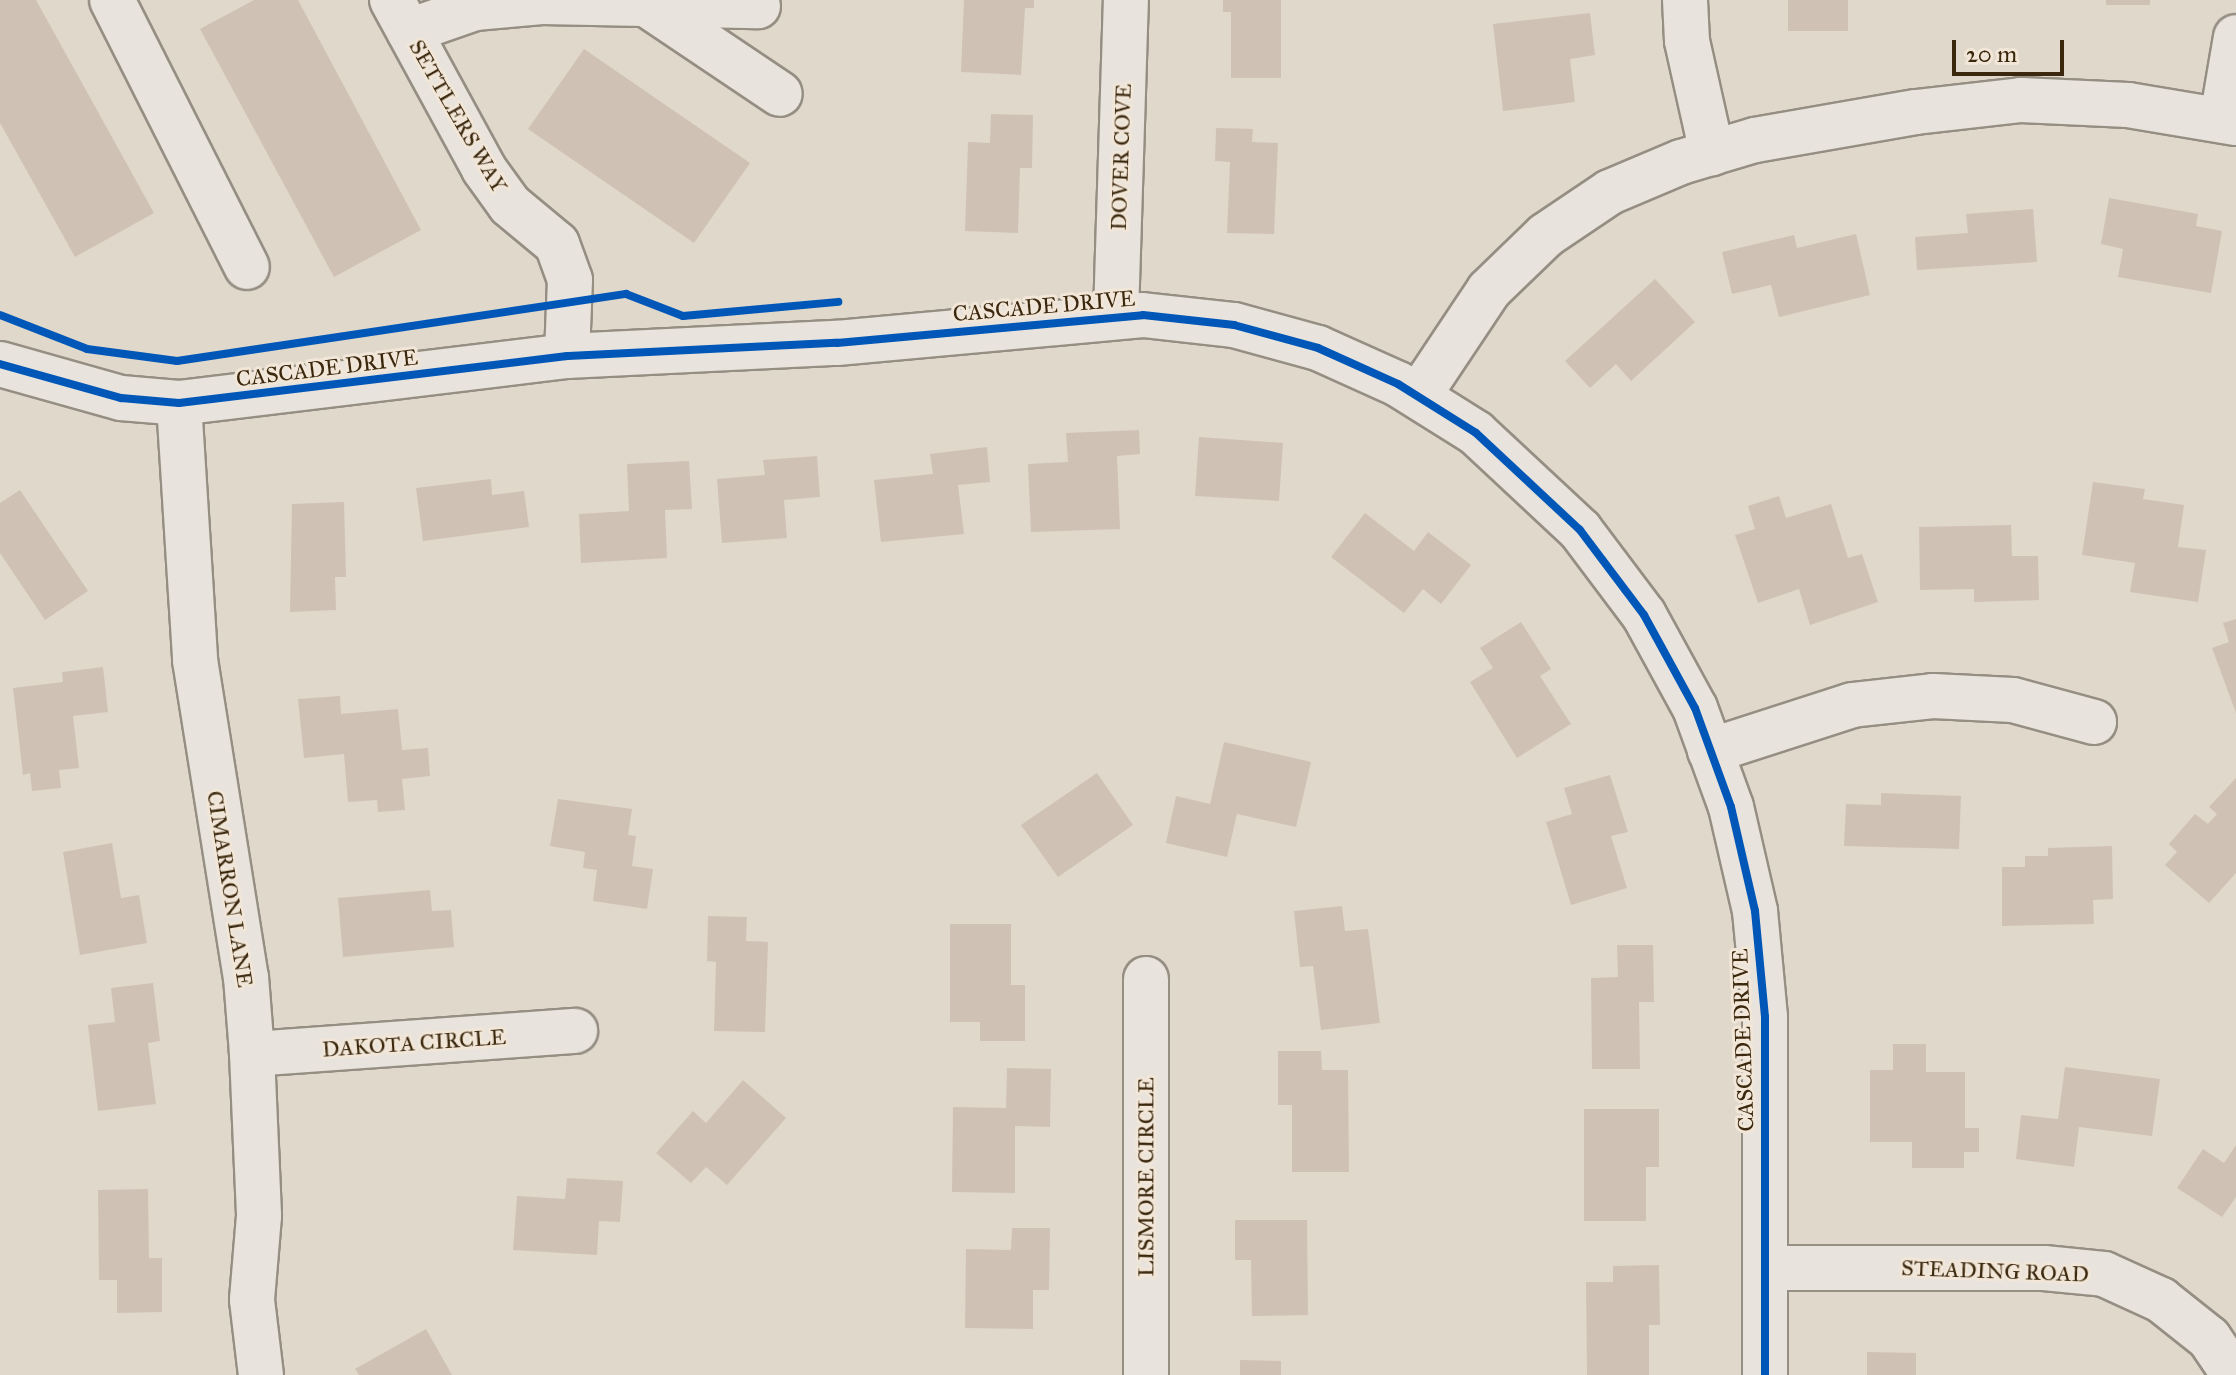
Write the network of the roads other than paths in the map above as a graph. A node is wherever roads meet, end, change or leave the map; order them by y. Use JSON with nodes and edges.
{"nodes":[{"id":1,"x":112,"y":0,"type":"edge"},
{"id":2,"x":1126,"y":0,"type":"edge"},
{"id":3,"x":1685,"y":0,"type":"edge"},
{"id":4,"x":646,"y":4,"type":"junction"},
{"id":5,"x":758,"y":6,"type":"dead end"},
{"id":6,"x":400,"y":15,"type":"edge"},
{"id":7,"x":2236,"y":37,"type":"edge"},
{"id":8,"x":780,"y":94,"type":"dead end"},
{"id":9,"x":2229,"y":121,"type":"edge"},
{"id":10,"x":1712,"y":153,"type":"junction"},
{"id":11,"x":247,"y":267,"type":"dead end"},
{"id":12,"x":1116,"y":315,"type":"junction"},
{"id":13,"x":567,"y":356,"type":"junction"},
{"id":14,"x":0,"y":364,"type":"edge"},
{"id":15,"x":1419,"y":395,"type":"junction"},
{"id":16,"x":179,"y":403,"type":"junction"},
{"id":17,"x":2094,"y":722,"type":"dead end"},
{"id":18,"x":1710,"y":751,"type":"junction"},
{"id":19,"x":1146,"y":979,"type":"dead end"},
{"id":20,"x":575,"y":1031,"type":"dead end"},
{"id":21,"x":252,"y":1054,"type":"junction"},
{"id":22,"x":1765,"y":1268,"type":"junction"},
{"id":23,"x":261,"y":1375,"type":"edge"},
{"id":24,"x":1146,"y":1375,"type":"edge"},
{"id":25,"x":1765,"y":1375,"type":"edge"},
{"id":26,"x":2234,"y":1375,"type":"edge"}],
"edges":[{"from":1,"to":11,"type":"street"},
{"from":2,"to":12,"type":"street","name":"DOVER COVE"},
{"from":3,"to":10,"type":"street"},
{"from":4,"to":5,"type":"street"},
{"from":4,"to":6,"type":"street"},
{"from":4,"to":8,"type":"street"},
{"from":6,"to":13,"type":"street","name":"SETTLERS WAY"},
{"from":7,"to":9,"type":"street"},
{"from":9,"to":10,"type":"street"},
{"from":10,"to":15,"type":"street"},
{"from":12,"to":13,"type":"street","name":"CASCADE DRIVE"},
{"from":12,"to":15,"type":"street","name":"CASCADE DRIVE"},
{"from":13,"to":16,"type":"street","name":"CASCADE DRIVE"},
{"from":14,"to":16,"type":"street","name":"CASCADE DRIVE"},
{"from":15,"to":18,"type":"street","name":"CASCADE DRIVE"},
{"from":16,"to":21,"type":"street","name":"CIMARRON LANE"},
{"from":17,"to":18,"type":"street"},
{"from":18,"to":22,"type":"street","name":"CASCADE DRIVE"},
{"from":19,"to":24,"type":"street","name":"LISMORE CIRCLE"},
{"from":20,"to":21,"type":"street","name":"DAKOTA CIRCLE"},
{"from":21,"to":23,"type":"street","name":"CIMARRON LANE"},
{"from":22,"to":25,"type":"street","name":"CASCADE DRIVE"},
{"from":22,"to":26,"type":"street","name":"STEADING ROAD"}]}
